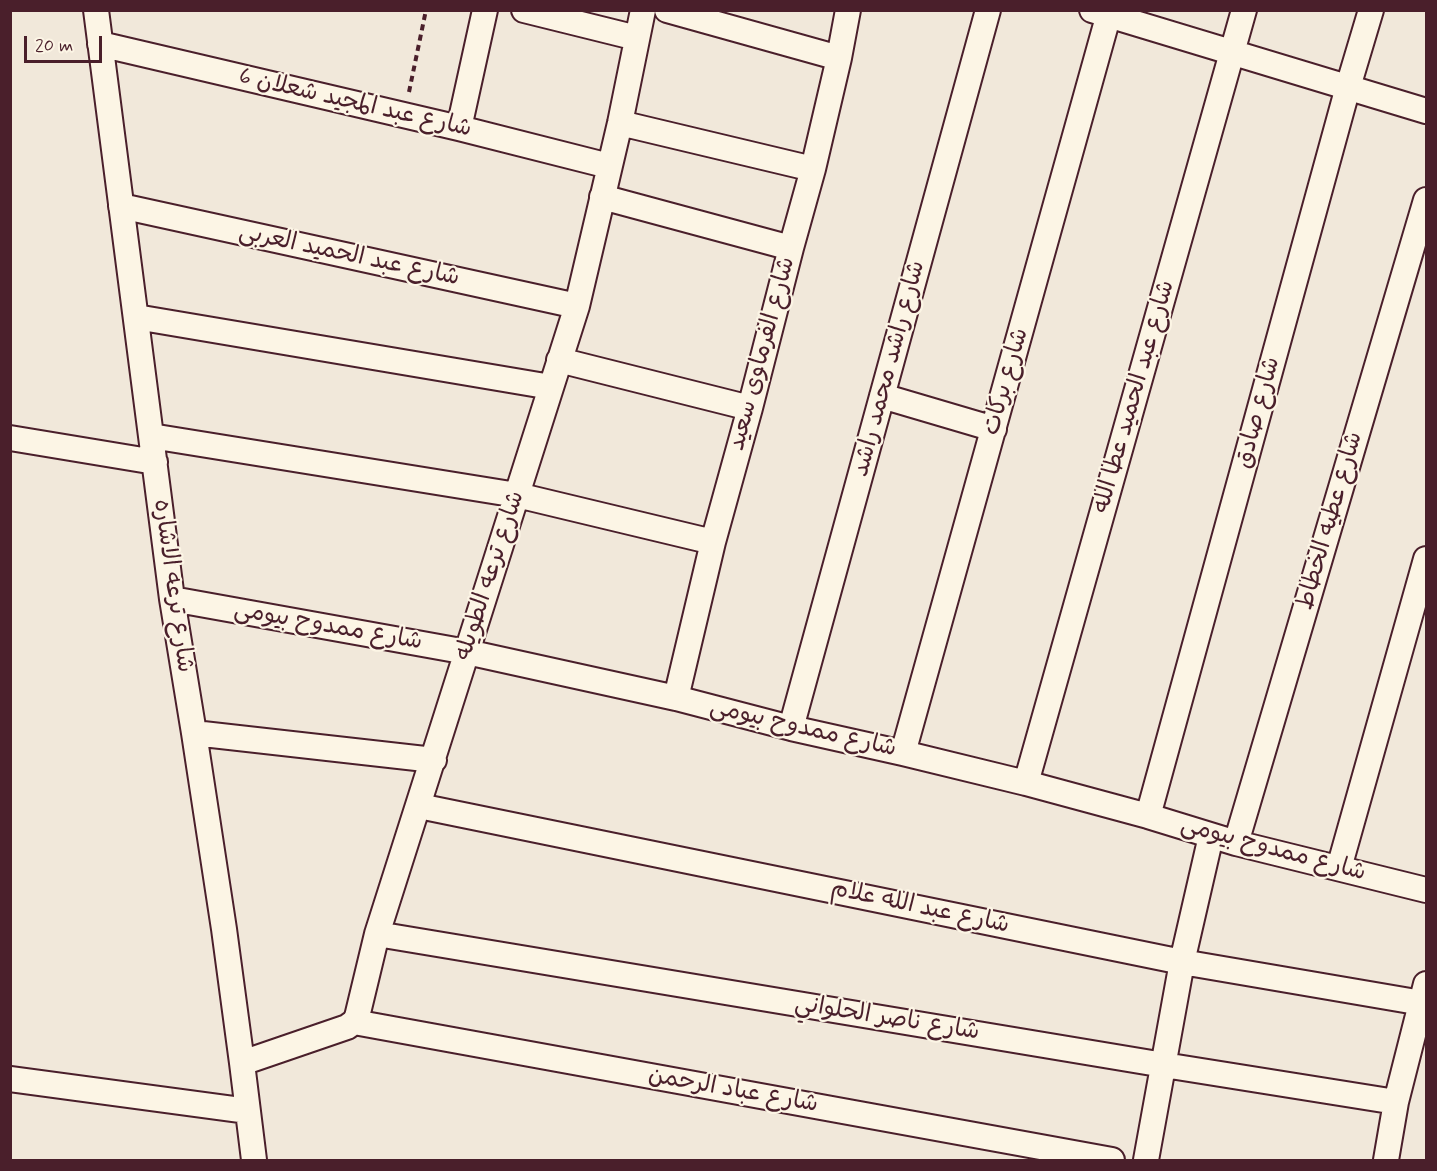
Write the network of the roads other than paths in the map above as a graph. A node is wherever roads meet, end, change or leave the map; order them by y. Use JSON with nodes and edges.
{"nodes":[{"id":1,"x":96,"y":10,"type":"edge"},
{"id":2,"x":485,"y":10,"type":"edge"},
{"id":3,"x":524,"y":10,"type":"edge"},
{"id":4,"x":643,"y":10,"type":"edge"},
{"id":5,"x":667,"y":10,"type":"edge"},
{"id":6,"x":848,"y":10,"type":"edge"},
{"id":7,"x":988,"y":10,"type":"edge"},
{"id":8,"x":1244,"y":10,"type":"edge"},
{"id":9,"x":1371,"y":10,"type":"edge"},
{"id":10,"x":1104,"y":12,"type":"edge"},
{"id":11,"x":637,"y":38,"type":"junction"},
{"id":12,"x":100,"y":44,"type":"junction"},
{"id":13,"x":1232,"y":52,"type":"junction"},
{"id":14,"x":839,"y":58,"type":"junction"},
{"id":15,"x":1348,"y":87,"type":"junction"},
{"id":16,"x":1426,"y":111,"type":"edge"},
{"id":17,"x":620,"y":123,"type":"junction"},
{"id":18,"x":459,"y":128,"type":"junction"},
{"id":19,"x":609,"y":166,"type":"junction"},
{"id":20,"x":813,"y":169,"type":"junction"},
{"id":21,"x":602,"y":197,"type":"junction"},
{"id":22,"x":1426,"y":200,"type":"edge"},
{"id":23,"x":122,"y":206,"type":"junction"},
{"id":24,"x":791,"y":248,"type":"junction"},
{"id":25,"x":577,"y":306,"type":"junction"},
{"id":26,"x":136,"y":317,"type":"junction"},
{"id":27,"x":559,"y":360,"type":"junction"},
{"id":28,"x":551,"y":387,"type":"junction"},
{"id":29,"x":882,"y":396,"type":"junction"},
{"id":30,"x":750,"y":408,"type":"junction"},
{"id":31,"x":994,"y":429,"type":"junction"},
{"id":32,"x":151,"y":436,"type":"junction"},
{"id":33,"x":10,"y":438,"type":"edge"},
{"id":34,"x":155,"y":462,"type":"junction"},
{"id":35,"x":517,"y":495,"type":"junction"},
{"id":36,"x":713,"y":542,"type":"junction"},
{"id":37,"x":1426,"y":559,"type":"edge"},
{"id":38,"x":172,"y":599,"type":"junction"},
{"id":39,"x":467,"y":651,"type":"junction"},
{"id":40,"x":676,"y":698,"type":"junction"},
{"id":41,"x":791,"y":728,"type":"junction"},
{"id":42,"x":194,"y":733,"type":"junction"},
{"id":43,"x":903,"y":753,"type":"junction"},
{"id":44,"x":434,"y":760,"type":"junction"},
{"id":45,"x":1026,"y":783,"type":"junction"},
{"id":46,"x":419,"y":806,"type":"junction"},
{"id":47,"x":1148,"y":816,"type":"junction"},
{"id":48,"x":1211,"y":836,"type":"junction"},
{"id":49,"x":1236,"y":843,"type":"junction"},
{"id":50,"x":1339,"y":868,"type":"junction"},
{"id":51,"x":1426,"y":890,"type":"edge"},
{"id":52,"x":377,"y":934,"type":"junction"},
{"id":53,"x":1182,"y":962,"type":"junction"},
{"id":54,"x":1424,"y":994,"type":"edge"},
{"id":55,"x":354,"y":1022,"type":"junction"},
{"id":56,"x":243,"y":1063,"type":"junction"},
{"id":57,"x":1164,"y":1065,"type":"junction"},
{"id":58,"x":10,"y":1079,"type":"edge"},
{"id":59,"x":1396,"y":1102,"type":"junction"},
{"id":60,"x":248,"y":1111,"type":"junction"},
{"id":61,"x":254,"y":1161,"type":"edge"},
{"id":62,"x":1112,"y":1161,"type":"edge"},
{"id":63,"x":1146,"y":1161,"type":"edge"},
{"id":64,"x":1386,"y":1161,"type":"edge"}],
"edges":[{"from":1,"to":12,"type":"street","name":"شارع ترعه الاشاره"},
{"from":2,"to":18,"type":"street"},
{"from":3,"to":11,"type":"street"},
{"from":4,"to":11,"type":"street","name":"شارع ترعه الطويله"},
{"from":5,"to":14,"type":"street"},
{"from":6,"to":14,"type":"street","name":"شارع الفرماوى سعيد"},
{"from":7,"to":29,"type":"street","name":"شارع راشد محمد راشد"},
{"from":8,"to":13,"type":"street","name":"شارع عبد الحميد عطا الله"},
{"from":9,"to":15,"type":"street","name":"شارع صادق"},
{"from":10,"to":13,"type":"street"},
{"from":10,"to":31,"type":"street","name":"شارع بركات"},
{"from":11,"to":17,"type":"street","name":"شارع ترعه الطويله"},
{"from":12,"to":18,"type":"street","name":"شارع عبد المجيد شعلان 6"},
{"from":12,"to":23,"type":"street","name":"شارع ترعه الاشاره"},
{"from":13,"to":15,"type":"street"},
{"from":13,"to":45,"type":"street","name":"شارع عبد الحميد عطا الله"},
{"from":14,"to":20,"type":"street","name":"شارع الفرماوى سعيد"},
{"from":15,"to":16,"type":"street"},
{"from":15,"to":47,"type":"street","name":"شارع صادق"},
{"from":17,"to":19,"type":"street","name":"شارع ترعه الطويله"},
{"from":17,"to":20,"type":"street"},
{"from":18,"to":19,"type":"street","name":"شارع عبد المجيد شعلان 6"},
{"from":19,"to":21,"type":"street","name":"شارع ترعه الطويله"},
{"from":20,"to":24,"type":"street","name":"شارع الفرماوى سعيد"},
{"from":21,"to":24,"type":"street"},
{"from":21,"to":25,"type":"street","name":"شارع ترعه الطويله"},
{"from":22,"to":49,"type":"street","name":"شارع عطيه الخطاط"},
{"from":23,"to":25,"type":"street","name":"شارع عبد الحميد العربى"},
{"from":23,"to":26,"type":"street","name":"شارع ترعه الاشاره"},
{"from":24,"to":30,"type":"street","name":"شارع الفرماوى سعيد"},
{"from":25,"to":27,"type":"street","name":"شارع ترعه الطويله"},
{"from":26,"to":28,"type":"street"},
{"from":26,"to":32,"type":"street","name":"شارع ترعه الاشاره"},
{"from":27,"to":28,"type":"street","name":"شارع ترعه الطويله"},
{"from":27,"to":30,"type":"street"},
{"from":28,"to":35,"type":"street","name":"شارع ترعه الطويله"},
{"from":29,"to":31,"type":"street"},
{"from":29,"to":41,"type":"street","name":"شارع راشد محمد راشد"},
{"from":30,"to":36,"type":"street","name":"شارع الفرماوى سعيد"},
{"from":31,"to":43,"type":"street","name":"شارع بركات"},
{"from":32,"to":34,"type":"street","name":"شارع ترعه الاشاره"},
{"from":32,"to":35,"type":"street"},
{"from":33,"to":34,"type":"street"},
{"from":34,"to":38,"type":"street","name":"شارع ترعه الاشاره"},
{"from":35,"to":36,"type":"street"},
{"from":35,"to":39,"type":"street","name":"شارع ترعه الطويله"},
{"from":36,"to":40,"type":"street","name":"شارع الفرماوى سعيد"},
{"from":37,"to":50,"type":"street"},
{"from":38,"to":39,"type":"street","name":"شارع ممدوح بيومى"},
{"from":38,"to":42,"type":"street","name":"شارع ترعه الاشاره"},
{"from":39,"to":40,"type":"street","name":"شارع ممدوح بيومى"},
{"from":39,"to":44,"type":"street","name":"شارع ترعه الطويله"},
{"from":40,"to":41,"type":"street","name":"شارع ممدوح بيومى"},
{"from":41,"to":43,"type":"street","name":"شارع ممدوح بيومى"},
{"from":42,"to":44,"type":"street"},
{"from":42,"to":56,"type":"street","name":"شارع ترعه الاشاره"},
{"from":43,"to":45,"type":"street","name":"شارع ممدوح بيومى"},
{"from":44,"to":46,"type":"street","name":"شارع ترعه الطويله"},
{"from":45,"to":47,"type":"street","name":"شارع ممدوح بيومى"},
{"from":46,"to":52,"type":"street","name":"شارع ترعه الطويله"},
{"from":46,"to":53,"type":"street","name":"شارع عبد الله علام"},
{"from":47,"to":48,"type":"street","name":"شارع ممدوح بيومى"},
{"from":48,"to":49,"type":"street","name":"شارع ممدوح بيومى"},
{"from":48,"to":53,"type":"street"},
{"from":49,"to":50,"type":"street","name":"شارع ممدوح بيومى"},
{"from":50,"to":51,"type":"street","name":"شارع ممدوح بيومى"},
{"from":52,"to":55,"type":"street","name":"شارع ترعه الطويله"},
{"from":52,"to":57,"type":"street","name":"شارع ناصر الحلواني"},
{"from":53,"to":54,"type":"street","name":"شارع عبد الله علام"},
{"from":53,"to":57,"type":"street"},
{"from":54,"to":59,"type":"street"},
{"from":55,"to":56,"type":"street"},
{"from":55,"to":62,"type":"street","name":"شارع عباد الرحمن"},
{"from":56,"to":60,"type":"street","name":"شارع ترعه الاشاره"},
{"from":57,"to":59,"type":"street","name":"شارع ناصر الحلواني"},
{"from":57,"to":63,"type":"street"},
{"from":58,"to":60,"type":"street"},
{"from":59,"to":64,"type":"street"},
{"from":60,"to":61,"type":"street","name":"شارع ترعه الاشاره"}]}
